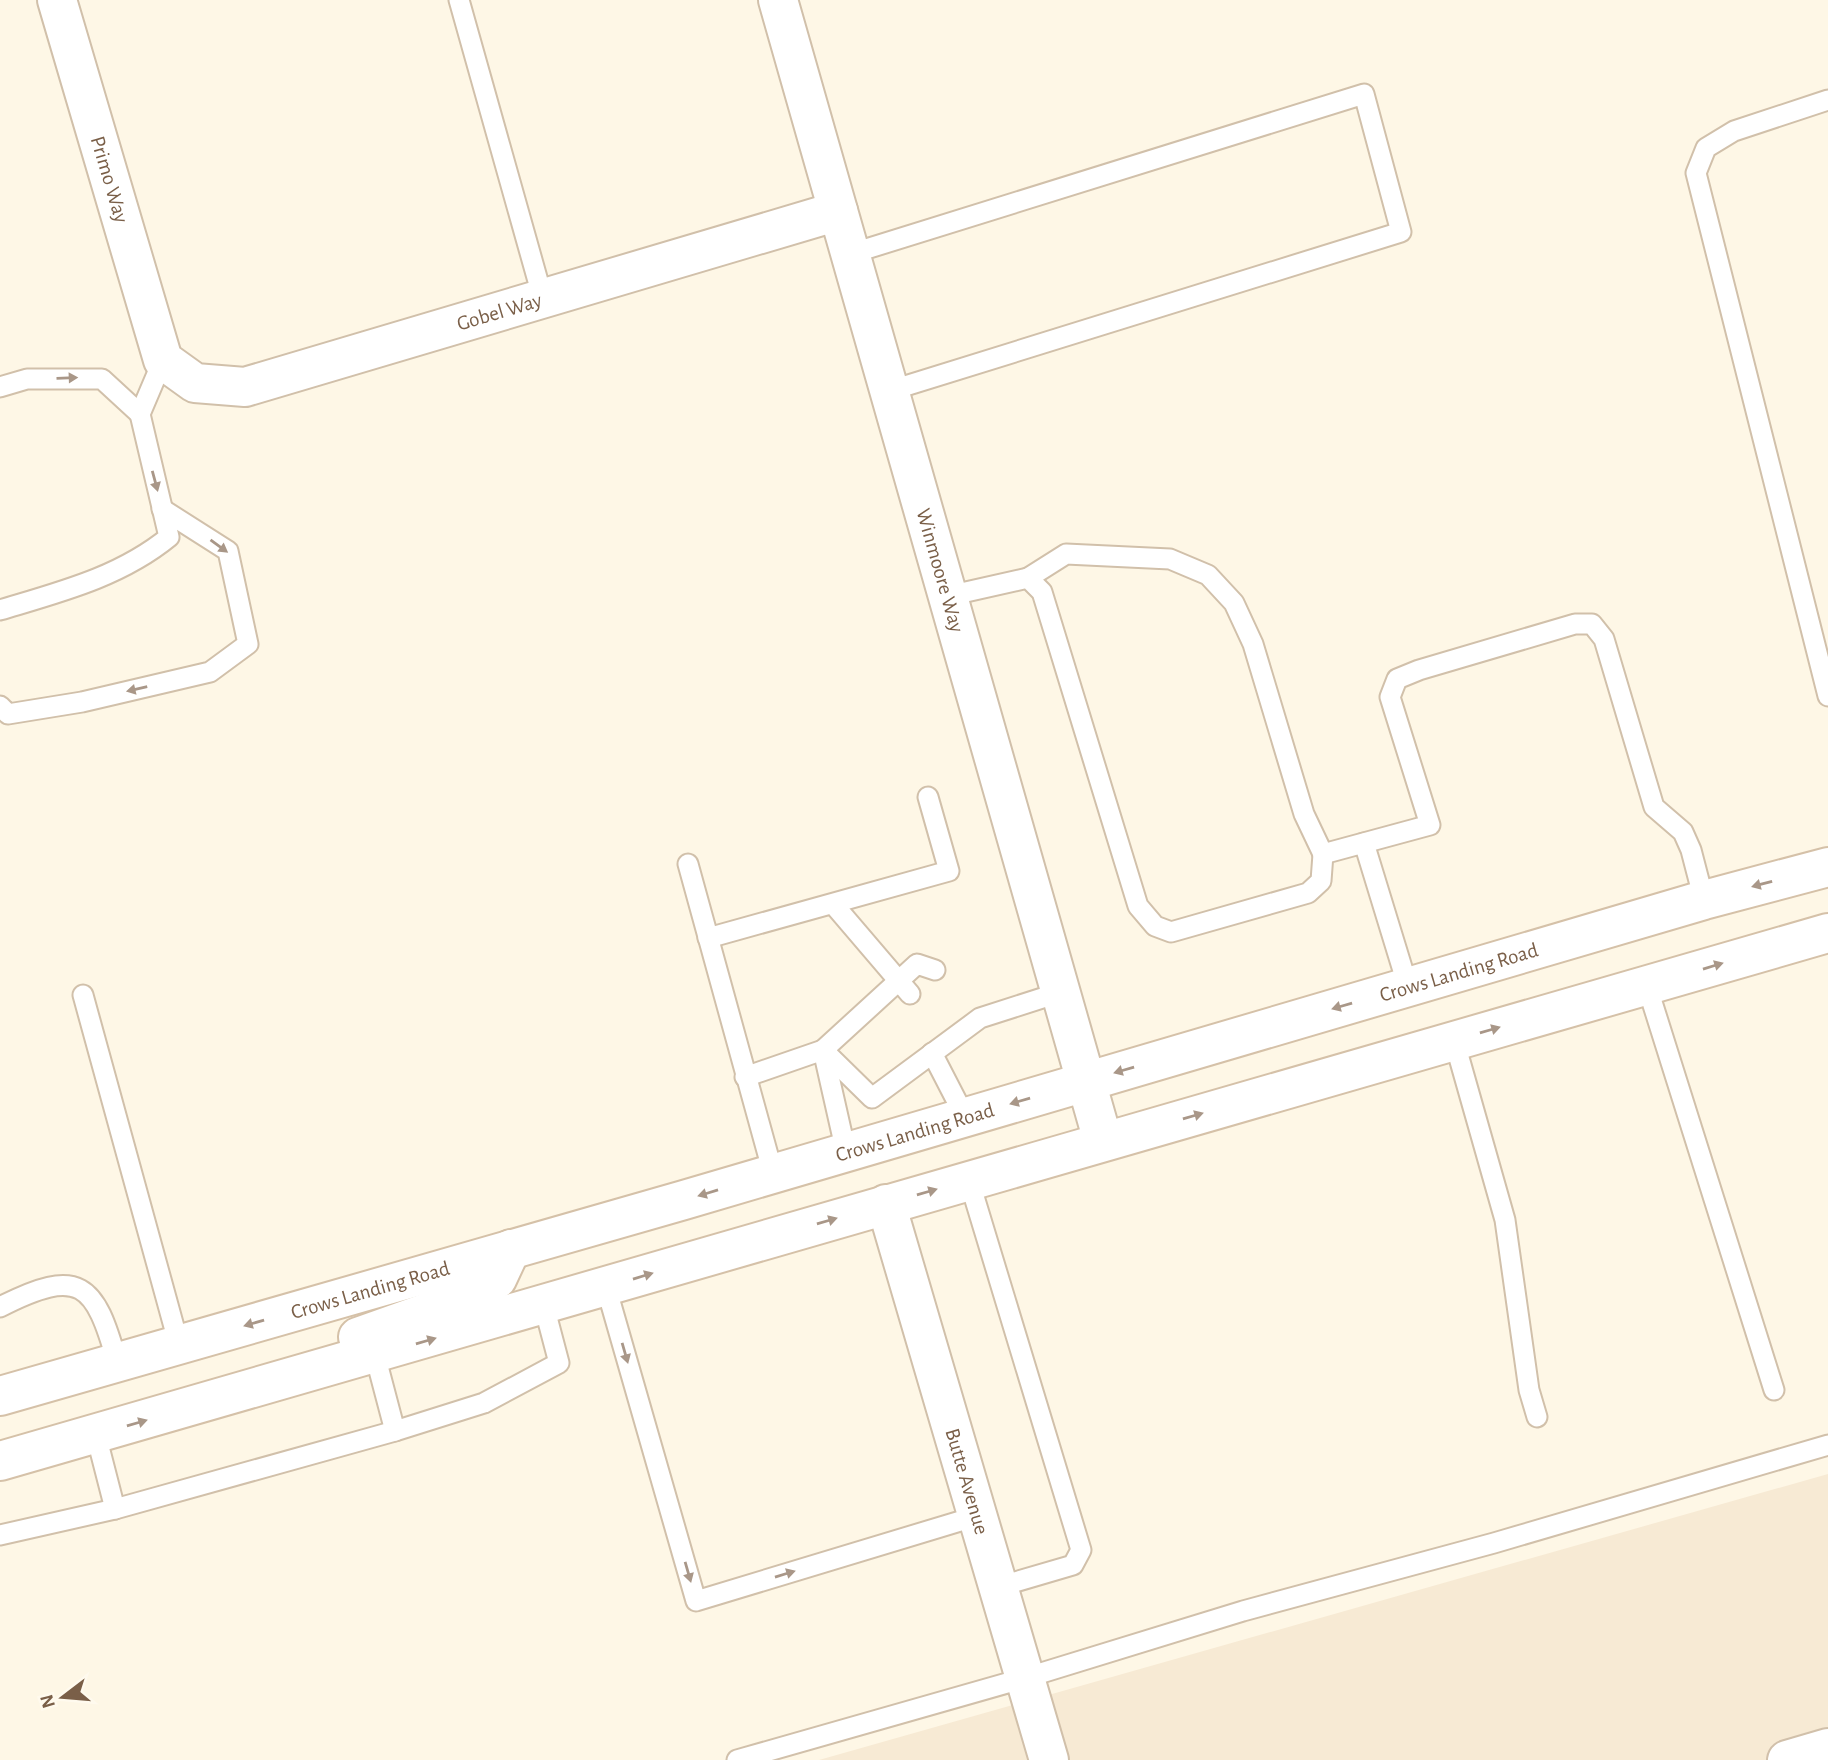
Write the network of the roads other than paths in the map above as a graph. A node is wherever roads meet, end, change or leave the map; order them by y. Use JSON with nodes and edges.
{"nodes":[{"id":1,"x":57,"y":0,"type":"edge"},
{"id":2,"x":459,"y":0,"type":"edge"},
{"id":3,"x":778,"y":0,"type":"edge"},
{"id":4,"x":1828,"y":100,"type":"edge"},
{"id":5,"x":838,"y":211,"type":"junction"},
{"id":6,"x":850,"y":254,"type":"junction"},
{"id":7,"x":542,"y":299,"type":"junction"},
{"id":8,"x":163,"y":360,"type":"junction"},
{"id":9,"x":0,"y":387,"type":"edge"},
{"id":10,"x":889,"y":390,"type":"junction"},
{"id":11,"x":140,"y":414,"type":"junction"},
{"id":12,"x":162,"y":509,"type":"junction"},
{"id":13,"x":1028,"y":578,"type":"junction"},
{"id":14,"x":948,"y":596,"type":"junction"},
{"id":15,"x":0,"y":610,"type":"edge"},
{"id":16,"x":1828,"y":696,"type":"edge"},
{"id":17,"x":0,"y":706,"type":"edge"},
{"id":18,"x":928,"y":797,"type":"dead end"},
{"id":19,"x":1364,"y":843,"type":"junction"},
{"id":20,"x":1323,"y":854,"type":"junction"},
{"id":21,"x":688,"y":864,"type":"dead end"},
{"id":22,"x":1828,"y":867,"type":"edge"},
{"id":23,"x":1704,"y":900,"type":"junction"},
{"id":24,"x":834,"y":905,"type":"junction"},
{"id":25,"x":1828,"y":933,"type":"edge"},
{"id":26,"x":708,"y":938,"type":"junction"},
{"id":27,"x":934,"y":970,"type":"dead end"},
{"id":28,"x":1408,"y":986,"type":"junction"},
{"id":29,"x":1647,"y":986,"type":"junction"},
{"id":30,"x":904,"y":987,"type":"junction"},
{"id":31,"x":1061,"y":992,"type":"junction"},
{"id":32,"x":83,"y":995,"type":"dead end"},
{"id":33,"x":1454,"y":1040,"type":"junction"},
{"id":34,"x":823,"y":1050,"type":"junction"},
{"id":35,"x":932,"y":1053,"type":"junction"},
{"id":36,"x":745,"y":1077,"type":"junction"},
{"id":37,"x":1086,"y":1081,"type":"junction"},
{"id":38,"x":965,"y":1117,"type":"junction"},
{"id":39,"x":1103,"y":1141,"type":"junction"},
{"id":40,"x":846,"y":1152,"type":"junction"},
{"id":41,"x":773,"y":1173,"type":"junction"},
{"id":42,"x":969,"y":1180,"type":"junction"},
{"id":43,"x":886,"y":1203,"type":"junction"},
{"id":44,"x":511,"y":1248,"type":"junction"},
{"id":45,"x":606,"y":1287,"type":"junction"},
{"id":46,"x":544,"y":1306,"type":"junction"},
{"id":47,"x":0,"y":1307,"type":"edge"},
{"id":48,"x":179,"y":1345,"type":"junction"},
{"id":49,"x":375,"y":1355,"type":"junction"},
{"id":50,"x":117,"y":1363,"type":"junction"},
{"id":51,"x":298,"y":1377,"type":"junction"},
{"id":52,"x":1774,"y":1390,"type":"dead end"},
{"id":53,"x":0,"y":1395,"type":"edge"},
{"id":54,"x":1537,"y":1417,"type":"dead end"},
{"id":55,"x":395,"y":1431,"type":"junction"},
{"id":56,"x":96,"y":1435,"type":"junction"},
{"id":57,"x":1828,"y":1446,"type":"edge"},
{"id":58,"x":0,"y":1461,"type":"edge"},
{"id":59,"x":115,"y":1509,"type":"junction"},
{"id":60,"x":977,"y":1516,"type":"junction"},
{"id":61,"x":0,"y":1535,"type":"edge"},
{"id":62,"x":998,"y":1587,"type":"junction"},
{"id":63,"x":1025,"y":1678,"type":"junction"},
{"id":64,"x":1828,"y":1748,"type":"edge"},
{"id":65,"x":737,"y":1760,"type":"edge"},
{"id":66,"x":1049,"y":1760,"type":"edge"},
{"id":67,"x":1787,"y":1760,"type":"edge"}],
"edges":[{"from":1,"to":8,"type":"main road","name":"Primo Way"},
{"from":2,"to":7,"type":"lane"},
{"from":3,"to":5,"type":"main road","name":"Winmoore Way"},
{"from":4,"to":16,"type":"lane"},
{"from":5,"to":6,"type":"main road","name":"Winmoore Way"},
{"from":5,"to":7,"type":"main road","name":"Gobel Way"},
{"from":6,"to":10,"type":"main road","name":"Winmoore Way"},
{"from":6,"to":10,"type":"lane"},
{"from":7,"to":8,"type":"main road","name":"Gobel Way"},
{"from":8,"to":11,"type":"lane"},
{"from":9,"to":11,"type":"lane","one_way":true},
{"from":10,"to":14,"type":"main road","name":"Winmoore Way"},
{"from":11,"to":12,"type":"lane","one_way":true},
{"from":12,"to":15,"type":"lane"},
{"from":12,"to":17,"type":"lane","one_way":true},
{"from":13,"to":14,"type":"lane"},
{"from":13,"to":20,"type":"lane"},
{"from":13,"to":20,"type":"lane"},
{"from":14,"to":31,"type":"main road","name":"Winmoore Way"},
{"from":18,"to":24,"type":"lane"},
{"from":19,"to":20,"type":"lane"},
{"from":19,"to":23,"type":"lane"},
{"from":19,"to":28,"type":"lane"},
{"from":21,"to":26,"type":"lane"},
{"from":22,"to":23,"type":"main road","name":"Crows Landing Road","one_way":true},
{"from":23,"to":28,"type":"main road","name":"Crows Landing Road"},
{"from":24,"to":26,"type":"lane"},
{"from":24,"to":30,"type":"lane"},
{"from":29,"to":25,"type":"main road","one_way":true},
{"from":26,"to":36,"type":"lane"},
{"from":27,"to":30,"type":"lane"},
{"from":28,"to":37,"type":"main road","name":"Crows Landing Road","one_way":true},
{"from":33,"to":29,"type":"main road","one_way":true},
{"from":29,"to":52,"type":"lane"},
{"from":30,"to":34,"type":"lane"},
{"from":31,"to":35,"type":"lane"},
{"from":31,"to":37,"type":"main road","name":"Winmoore Way"},
{"from":32,"to":48,"type":"lane"},
{"from":39,"to":33,"type":"main road","one_way":true},
{"from":33,"to":54,"type":"lane"},
{"from":34,"to":35,"type":"lane"},
{"from":34,"to":36,"type":"lane"},
{"from":34,"to":40,"type":"lane"},
{"from":35,"to":38,"type":"lane"},
{"from":36,"to":41,"type":"lane"},
{"from":37,"to":38,"type":"main road","name":"Crows Landing Road","one_way":true},
{"from":37,"to":39,"type":"main road","name":"Winmoore Way"},
{"from":38,"to":40,"type":"main road","name":"Crows Landing Road"},
{"from":39,"to":42,"type":"main road"},
{"from":40,"to":41,"type":"main road","name":"Crows Landing Road"},
{"from":41,"to":44,"type":"main road","name":"Crows Landing Road","one_way":true},
{"from":43,"to":42,"type":"main road","one_way":true},
{"from":42,"to":62,"type":"lane"},
{"from":45,"to":43,"type":"main road","one_way":true},
{"from":43,"to":60,"type":"main road","name":"Butte Avenue"},
{"from":44,"to":48,"type":"main road","name":"Crows Landing Road","one_way":true},
{"from":44,"to":51,"type":"main road"},
{"from":45,"to":46,"type":"main road"},
{"from":45,"to":60,"type":"lane","one_way":true},
{"from":49,"to":46,"type":"main road","one_way":true},
{"from":46,"to":55,"type":"lane"},
{"from":47,"to":50,"type":"lane"},
{"from":48,"to":50,"type":"main road","name":"Crows Landing Road"},
{"from":49,"to":51,"type":"main road"},
{"from":49,"to":55,"type":"lane"},
{"from":50,"to":53,"type":"main road","name":"Crows Landing Road"},
{"from":56,"to":51,"type":"main road","one_way":true},
{"from":55,"to":59,"type":"lane"},
{"from":56,"to":58,"type":"main road"},
{"from":56,"to":59,"type":"lane"},
{"from":57,"to":63,"type":"lane"},
{"from":59,"to":61,"type":"lane"},
{"from":60,"to":62,"type":"main road","name":"Butte Avenue"},
{"from":62,"to":63,"type":"main road","name":"Butte Avenue"},
{"from":63,"to":65,"type":"lane"},
{"from":63,"to":66,"type":"main road","name":"Butte Avenue"},
{"from":64,"to":67,"type":"main road"}]}
